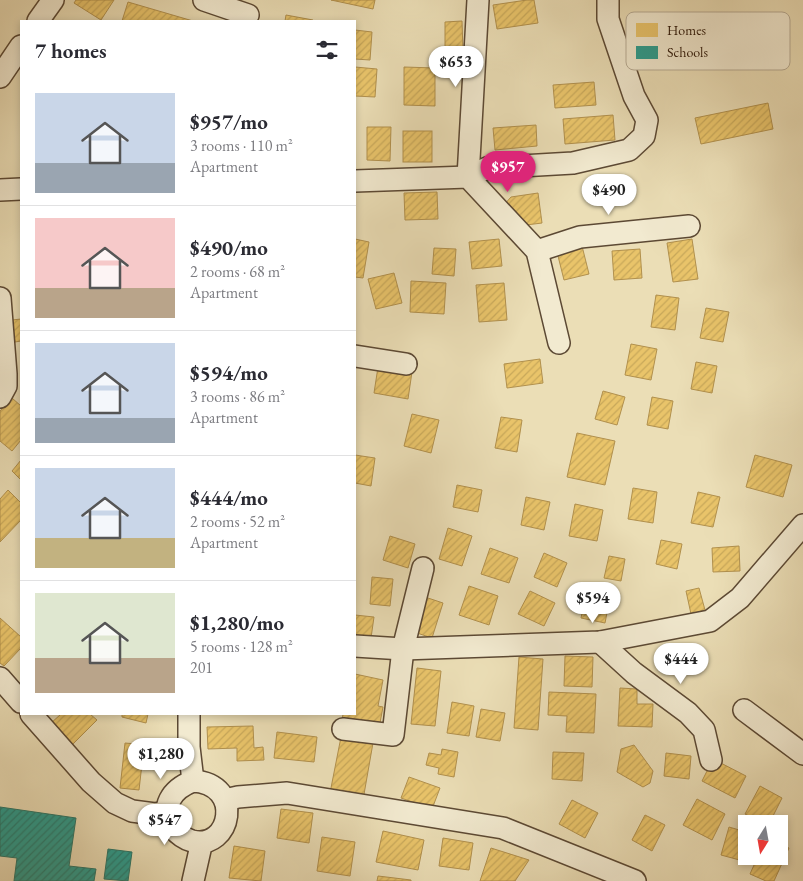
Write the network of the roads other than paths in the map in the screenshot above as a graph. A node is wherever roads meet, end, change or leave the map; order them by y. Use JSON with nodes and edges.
{"nodes":[{"id":1,"x":53,"y":0,"type":"edge"},
{"id":2,"x":204,"y":0,"type":"edge"},
{"id":3,"x":478,"y":0,"type":"edge"},
{"id":4,"x":608,"y":0,"type":"edge"},
{"id":5,"x":249,"y":12,"type":"edge"},
{"id":6,"x":39,"y":20,"type":"edge"},
{"id":7,"x":20,"y":47,"type":"edge"},
{"id":8,"x":0,"y":77,"type":"edge"},
{"id":9,"x":468,"y":177,"type":"junction"},
{"id":10,"x":356,"y":181,"type":"edge"},
{"id":11,"x":20,"y":189,"type":"edge"},
{"id":12,"x":0,"y":190,"type":"edge"},
{"id":13,"x":690,"y":226,"type":"dead end"},
{"id":14,"x":537,"y":251,"type":"junction"},
{"id":15,"x":0,"y":298,"type":"edge"},
{"id":16,"x":559,"y":343,"type":"dead end"},
{"id":17,"x":356,"y":356,"type":"edge"},
{"id":18,"x":406,"y":364,"type":"dead end"},
{"id":19,"x":0,"y":397,"type":"edge"},
{"id":20,"x":803,"y":524,"type":"edge"},
{"id":21,"x":423,"y":568,"type":"dead end"},
{"id":22,"x":600,"y":642,"type":"junction"},
{"id":23,"x":356,"y":646,"type":"edge"},
{"id":24,"x":403,"y":649,"type":"junction"},
{"id":25,"x":0,"y":678,"type":"edge"},
{"id":26,"x":20,"y":701,"type":"edge"},
{"id":27,"x":744,"y":710,"type":"dead end"},
{"id":28,"x":33,"y":715,"type":"edge"},
{"id":29,"x":189,"y":715,"type":"edge"},
{"id":30,"x":343,"y":730,"type":"dead end"},
{"id":31,"x":803,"y":754,"type":"edge"},
{"id":32,"x":711,"y":760,"type":"dead end"},
{"id":33,"x":194,"y":781,"type":"junction"},
{"id":34,"x":225,"y":800,"type":"junction"},
{"id":35,"x":166,"y":812,"type":"junction"},
{"id":36,"x":199,"y":842,"type":"junction"},
{"id":37,"x":193,"y":881,"type":"edge"},
{"id":38,"x":635,"y":881,"type":"edge"}],
"edges":[{"from":1,"to":6,"type":"street"},
{"from":2,"to":5,"type":"street"},
{"from":3,"to":9,"type":"street"},
{"from":4,"to":9,"type":"street"},
{"from":7,"to":8,"type":"street"},
{"from":9,"to":10,"type":"street"},
{"from":9,"to":14,"type":"street"},
{"from":11,"to":12,"type":"street"},
{"from":13,"to":14,"type":"street"},
{"from":14,"to":16,"type":"street"},
{"from":15,"to":19,"type":"street"},
{"from":17,"to":18,"type":"street"},
{"from":20,"to":22,"type":"street"},
{"from":21,"to":24,"type":"street"},
{"from":22,"to":24,"type":"street"},
{"from":22,"to":32,"type":"street"},
{"from":23,"to":24,"type":"street"},
{"from":24,"to":30,"type":"street"},
{"from":25,"to":26,"type":"street"},
{"from":27,"to":31,"type":"street"},
{"from":28,"to":35,"type":"street"},
{"from":29,"to":33,"type":"street"},
{"from":33,"to":34,"type":"street"},
{"from":33,"to":35,"type":"street"},
{"from":34,"to":36,"type":"street"},
{"from":34,"to":38,"type":"street"},
{"from":35,"to":36,"type":"street"},
{"from":36,"to":37,"type":"street"}]}
